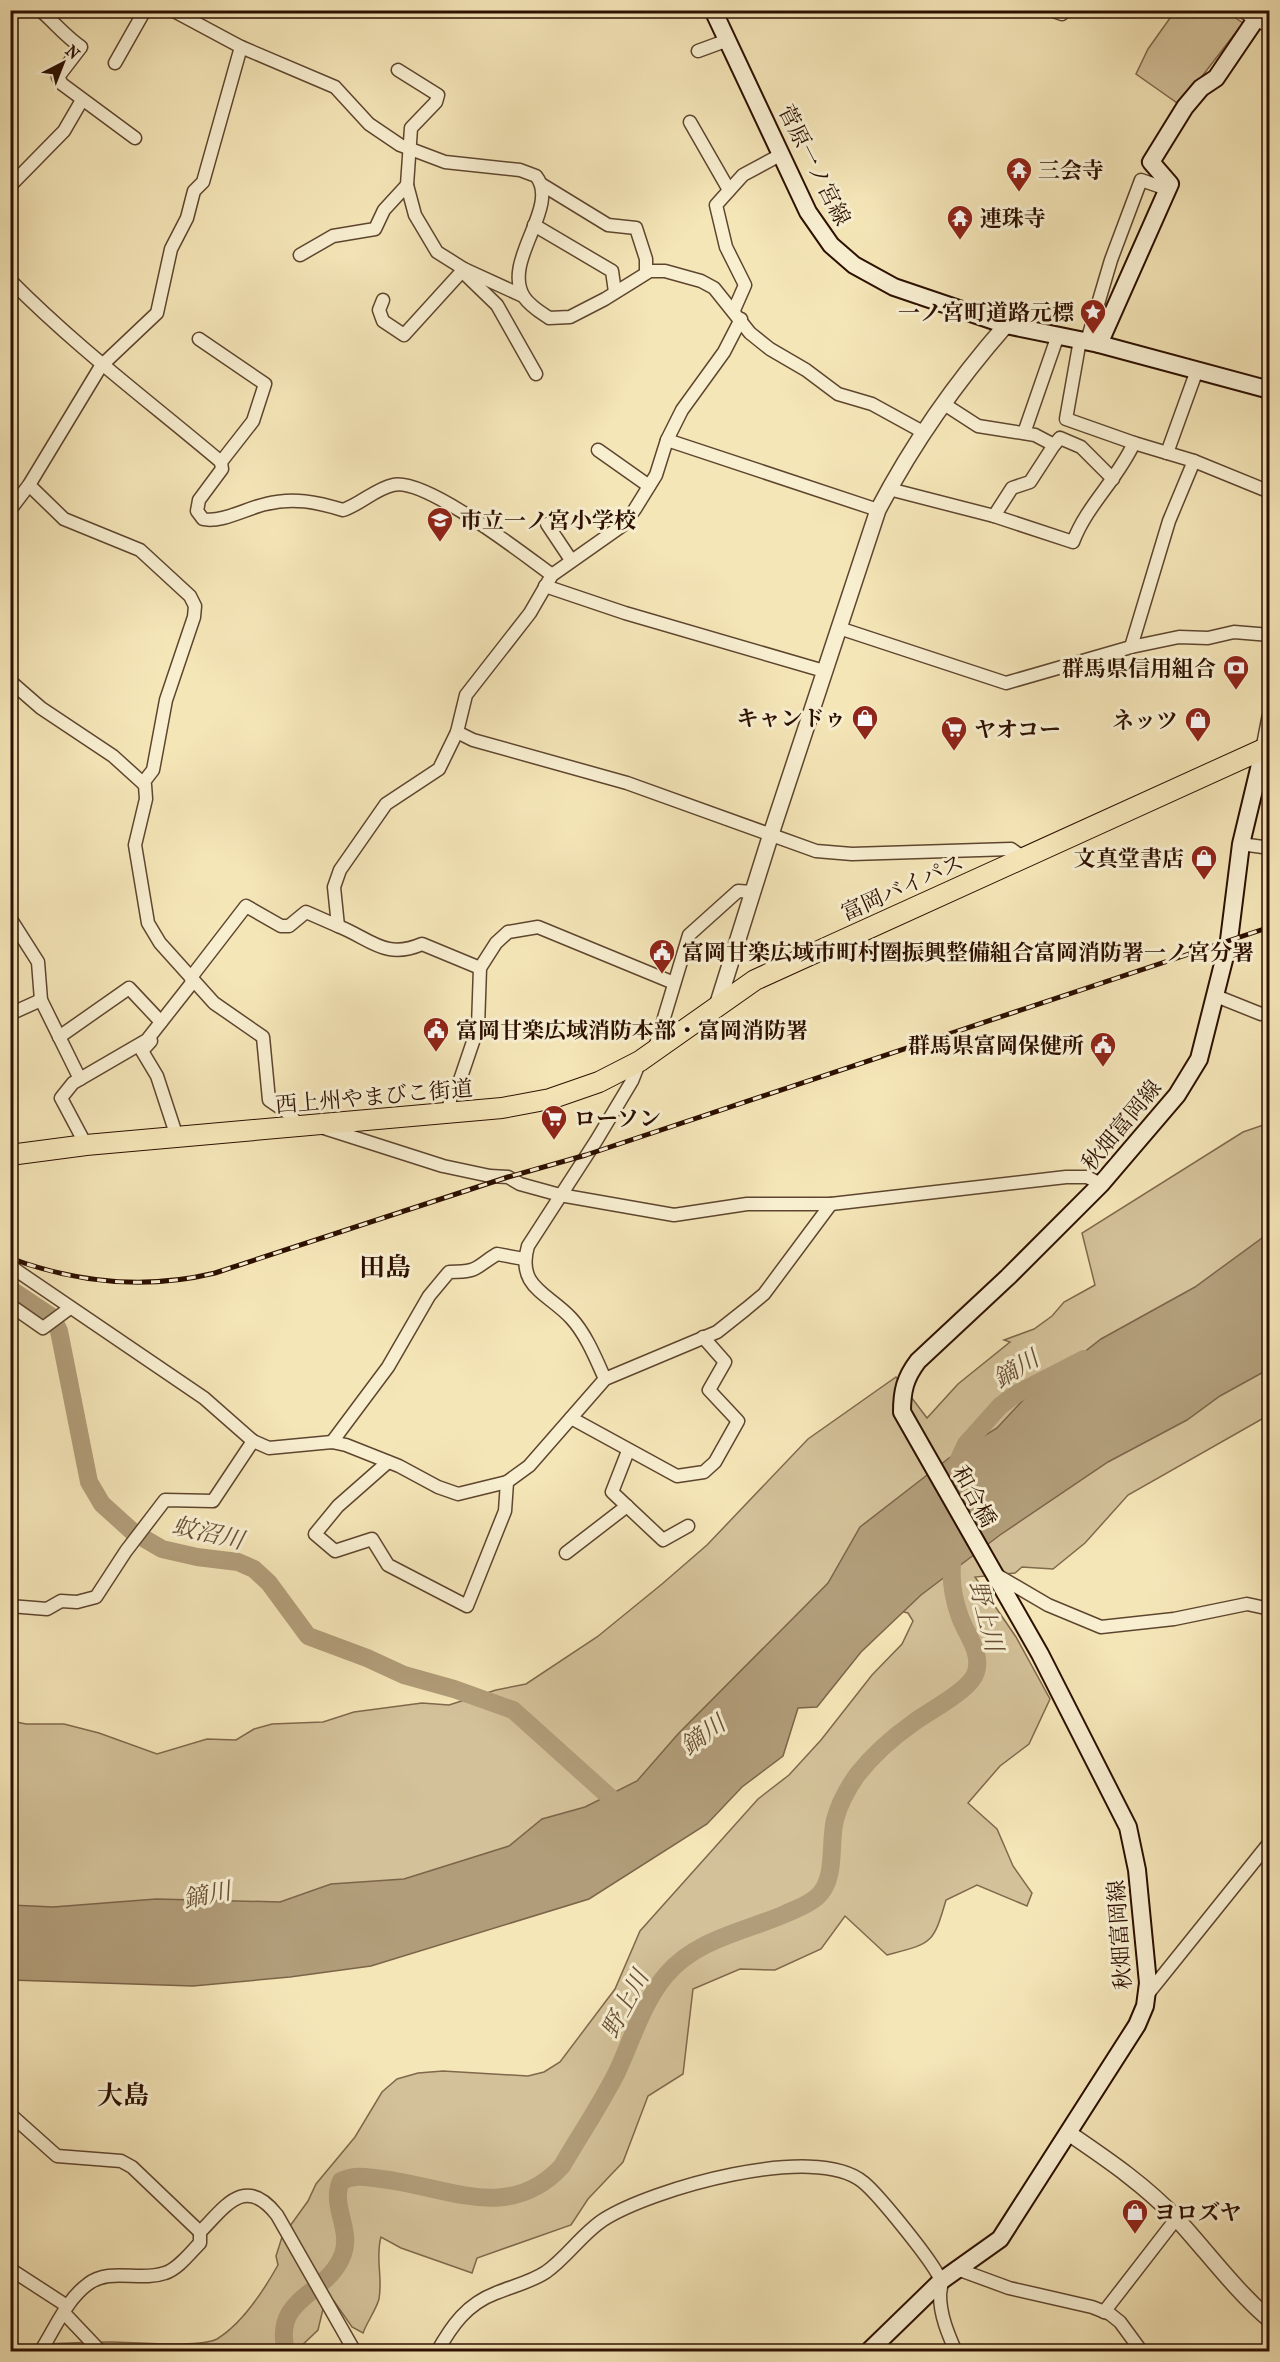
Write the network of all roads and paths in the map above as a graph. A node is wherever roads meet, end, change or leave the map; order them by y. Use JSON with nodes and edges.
{"nodes":[{"id":1,"x":40,"y":10,"type":"edge"},
{"id":2,"x":145,"y":10,"type":"edge"},
{"id":3,"x":172,"y":10,"type":"edge"},
{"id":4,"x":713,"y":10,"type":"edge"},
{"id":5,"x":1051,"y":10,"type":"edge"},
{"id":6,"x":1063,"y":10,"type":"edge"},
{"id":7,"x":1240,"y":10,"type":"edge"},
{"id":8,"x":1263,"y":23,"type":"edge"},
{"id":9,"x":728,"y":40,"type":"junction"},
{"id":10,"x":241,"y":47,"type":"junction"},
{"id":11,"x":698,"y":51,"type":"dead end"},
{"id":12,"x":115,"y":63,"type":"dead end"},
{"id":13,"x":398,"y":70,"type":"dead end"},
{"id":14,"x":82,"y":100,"type":"junction"},
{"id":15,"x":690,"y":122,"type":"dead end"},
{"id":16,"x":135,"y":138,"type":"dead end"},
{"id":17,"x":408,"y":148,"type":"junction"},
{"id":18,"x":782,"y":154,"type":"junction"},
{"id":19,"x":541,"y":184,"type":"junction"},
{"id":20,"x":407,"y":185,"type":"junction"},
{"id":21,"x":10,"y":186,"type":"edge"},
{"id":22,"x":1167,"y":189,"type":"junction"},
{"id":23,"x":729,"y":190,"type":"junction"},
{"id":24,"x":534,"y":225,"type":"junction"},
{"id":25,"x":300,"y":255,"type":"dead end"},
{"id":26,"x":463,"y":270,"type":"junction"},
{"id":27,"x":646,"y":272,"type":"junction"},
{"id":28,"x":10,"y":280,"type":"edge"},
{"id":29,"x":489,"y":282,"type":"junction"},
{"id":30,"x":615,"y":292,"type":"junction"},
{"id":31,"x":523,"y":296,"type":"junction"},
{"id":32,"x":383,"y":300,"type":"dead end"},
{"id":33,"x":497,"y":305,"type":"junction"},
{"id":34,"x":737,"y":314,"type":"junction"},
{"id":35,"x":1006,"y":325,"type":"junction"},
{"id":36,"x":1058,"y":336,"type":"junction"},
{"id":37,"x":198,"y":339,"type":"dead end"},
{"id":38,"x":1089,"y":342,"type":"junction"},
{"id":39,"x":101,"y":366,"type":"junction"},
{"id":40,"x":1197,"y":370,"type":"junction"},
{"id":41,"x":536,"y":374,"type":"dead end"},
{"id":42,"x":1269,"y":390,"type":"edge"},
{"id":43,"x":944,"y":404,"type":"junction"},
{"id":44,"x":1066,"y":419,"type":"junction"},
{"id":45,"x":923,"y":432,"type":"junction"},
{"id":46,"x":1024,"y":433,"type":"junction"},
{"id":47,"x":667,"y":440,"type":"junction"},
{"id":48,"x":1057,"y":442,"type":"junction"},
{"id":49,"x":1134,"y":443,"type":"junction"},
{"id":50,"x":598,"y":450,"type":"dead end"},
{"id":51,"x":1167,"y":453,"type":"junction"},
{"id":52,"x":1194,"y":461,"type":"junction"},
{"id":53,"x":221,"y":462,"type":"junction"},
{"id":54,"x":1113,"y":479,"type":"junction"},
{"id":55,"x":29,"y":485,"type":"junction"},
{"id":56,"x":649,"y":486,"type":"junction"},
{"id":57,"x":890,"y":489,"type":"junction"},
{"id":58,"x":1269,"y":492,"type":"edge"},
{"id":59,"x":10,"y":510,"type":"edge"},
{"id":60,"x":879,"y":510,"type":"junction"},
{"id":61,"x":994,"y":516,"type":"junction"},
{"id":62,"x":547,"y":524,"type":"dead end"},
{"id":63,"x":572,"y":560,"type":"junction"},
{"id":64,"x":552,"y":574,"type":"junction"},
{"id":65,"x":545,"y":586,"type":"junction"},
{"id":66,"x":839,"y":628,"type":"junction"},
{"id":67,"x":1269,"y":635,"type":"edge"},
{"id":68,"x":1131,"y":647,"type":"junction"},
{"id":69,"x":824,"y":671,"type":"junction"},
{"id":70,"x":10,"y":681,"type":"edge"},
{"id":71,"x":1269,"y":717,"type":"edge"},
{"id":72,"x":457,"y":732,"type":"junction"},
{"id":73,"x":1265,"y":754,"type":"edge"},
{"id":74,"x":143,"y":783,"type":"junction"},
{"id":75,"x":771,"y":834,"type":"junction"},
{"id":76,"x":1241,"y":844,"type":"junction"},
{"id":77,"x":1269,"y":848,"type":"edge"},
{"id":78,"x":1024,"y":858,"type":"junction"},
{"id":79,"x":753,"y":892,"type":"junction"},
{"id":80,"x":10,"y":918,"type":"edge"},
{"id":81,"x":338,"y":926,"type":"junction"},
{"id":82,"x":480,"y":968,"type":"junction"},
{"id":83,"x":192,"y":976,"type":"junction"},
{"id":84,"x":674,"y":983,"type":"junction"},
{"id":85,"x":1216,"y":996,"type":"junction"},
{"id":86,"x":41,"y":1000,"type":"junction"},
{"id":87,"x":717,"y":1006,"type":"junction"},
{"id":88,"x":1269,"y":1013,"type":"edge"},
{"id":89,"x":10,"y":1014,"type":"edge"},
{"id":90,"x":161,"y":1022,"type":"junction"},
{"id":91,"x":59,"y":1037,"type":"junction"},
{"id":92,"x":149,"y":1037,"type":"junction"},
{"id":93,"x":647,"y":1056,"type":"junction"},
{"id":94,"x":80,"y":1079,"type":"junction"},
{"id":95,"x":449,"y":1113,"type":"junction"},
{"id":96,"x":308,"y":1126,"type":"junction"},
{"id":97,"x":177,"y":1137,"type":"junction"},
{"id":98,"x":86,"y":1145,"type":"junction"},
{"id":99,"x":10,"y":1155,"type":"edge"},
{"id":100,"x":1101,"y":1184,"type":"junction"},
{"id":101,"x":560,"y":1195,"type":"junction"},
{"id":102,"x":831,"y":1204,"type":"junction"},
{"id":103,"x":524,"y":1259,"type":"junction"},
{"id":104,"x":10,"y":1266,"type":"edge"},
{"id":105,"x":10,"y":1305,"type":"edge"},
{"id":106,"x":67,"y":1311,"type":"junction"},
{"id":107,"x":703,"y":1337,"type":"junction"},
{"id":108,"x":605,"y":1379,"type":"junction"},
{"id":109,"x":571,"y":1418,"type":"junction"},
{"id":110,"x":253,"y":1441,"type":"junction"},
{"id":111,"x":332,"y":1442,"type":"junction"},
{"id":112,"x":628,"y":1451,"type":"junction"},
{"id":113,"x":927,"y":1456,"type":"joint"},
{"id":114,"x":388,"y":1462,"type":"junction"},
{"id":115,"x":507,"y":1482,"type":"junction"},
{"id":116,"x":627,"y":1506,"type":"junction"},
{"id":117,"x":688,"y":1526,"type":"dead end"},
{"id":118,"x":566,"y":1553,"type":"dead end"},
{"id":119,"x":984,"y":1559,"type":"joint"},
{"id":120,"x":994,"y":1573,"type":"junction"},
{"id":121,"x":10,"y":1606,"type":"edge"},
{"id":122,"x":1269,"y":1609,"type":"edge"},
{"id":123,"x":1269,"y":1842,"type":"edge"},
{"id":124,"x":1146,"y":1996,"type":"junction"},
{"id":125,"x":10,"y":2114,"type":"edge"},
{"id":126,"x":1070,"y":2134,"type":"junction"},
{"id":127,"x":1176,"y":2219,"type":"junction"},
{"id":128,"x":200,"y":2232,"type":"junction"},
{"id":129,"x":10,"y":2268,"type":"edge"},
{"id":130,"x":960,"y":2270,"type":"junction"},
{"id":131,"x":941,"y":2281,"type":"junction"},
{"id":132,"x":65,"y":2310,"type":"junction"},
{"id":133,"x":1104,"y":2312,"type":"junction"},
{"id":134,"x":1269,"y":2320,"type":"edge"},
{"id":135,"x":40,"y":2352,"type":"edge"},
{"id":136,"x":101,"y":2352,"type":"edge"},
{"id":137,"x":355,"y":2352,"type":"edge"},
{"id":138,"x":437,"y":2352,"type":"edge"},
{"id":139,"x":868,"y":2352,"type":"edge"},
{"id":140,"x":956,"y":2352,"type":"edge"},
{"id":141,"x":1142,"y":2352,"type":"edge"}],
"edges":[{"from":1,"to":14,"type":"street"},
{"from":2,"to":12,"type":"street"},
{"from":3,"to":10,"type":"street"},
{"from":4,"to":9,"type":"main road","name":"菅原一ノ宮線"},
{"from":5,"to":6,"type":"street"},
{"from":7,"to":8,"type":"street"},
{"from":8,"to":22,"type":"main road"},
{"from":9,"to":11,"type":"street"},
{"from":9,"to":18,"type":"main road","name":"菅原一ノ宮線"},
{"from":10,"to":17,"type":"street"},
{"from":10,"to":39,"type":"street"},
{"from":13,"to":17,"type":"street"},
{"from":14,"to":16,"type":"street"},
{"from":14,"to":21,"type":"street"},
{"from":15,"to":23,"type":"street"},
{"from":17,"to":19,"type":"street"},
{"from":17,"to":20,"type":"street"},
{"from":18,"to":23,"type":"street"},
{"from":18,"to":35,"type":"main road","name":"菅原一ノ宮線"},
{"from":19,"to":24,"type":"street"},
{"from":19,"to":27,"type":"street"},
{"from":20,"to":25,"type":"street"},
{"from":20,"to":26,"type":"street"},
{"from":22,"to":38,"type":"main road"},
{"from":22,"to":38,"type":"street"},
{"from":23,"to":34,"type":"street"},
{"from":24,"to":30,"type":"street"},
{"from":24,"to":31,"type":"street"},
{"from":26,"to":29,"type":"street"},
{"from":26,"to":32,"type":"street"},
{"from":26,"to":33,"type":"street"},
{"from":27,"to":30,"type":"street"},
{"from":27,"to":34,"type":"street"},
{"from":28,"to":39,"type":"street"},
{"from":29,"to":31,"type":"street"},
{"from":29,"to":33,"type":"street"},
{"from":30,"to":31,"type":"street"},
{"from":33,"to":41,"type":"street"},
{"from":34,"to":45,"type":"street"},
{"from":34,"to":47,"type":"street"},
{"from":35,"to":36,"type":"main road","name":"菅原一ノ宮線"},
{"from":35,"to":43,"type":"street"},
{"from":36,"to":38,"type":"main road","name":"菅原一ノ宮線"},
{"from":36,"to":46,"type":"street"},
{"from":37,"to":53,"type":"street"},
{"from":38,"to":40,"type":"main road","name":"菅原一ノ宮線"},
{"from":38,"to":44,"type":"street"},
{"from":39,"to":53,"type":"street"},
{"from":39,"to":55,"type":"street"},
{"from":40,"to":42,"type":"main road","name":"菅原一ノ宮線"},
{"from":40,"to":51,"type":"street"},
{"from":43,"to":45,"type":"street"},
{"from":43,"to":46,"type":"street"},
{"from":44,"to":48,"type":"street"},
{"from":44,"to":49,"type":"street"},
{"from":45,"to":57,"type":"street"},
{"from":46,"to":48,"type":"street"},
{"from":47,"to":56,"type":"street"},
{"from":47,"to":60,"type":"street"},
{"from":48,"to":54,"type":"street"},
{"from":48,"to":61,"type":"street"},
{"from":49,"to":51,"type":"street"},
{"from":49,"to":54,"type":"street"},
{"from":50,"to":56,"type":"street"},
{"from":51,"to":52,"type":"street"},
{"from":52,"to":58,"type":"street"},
{"from":52,"to":68,"type":"street"},
{"from":53,"to":64,"type":"street"},
{"from":54,"to":61,"type":"street"},
{"from":55,"to":59,"type":"street"},
{"from":55,"to":74,"type":"street"},
{"from":56,"to":63,"type":"street"},
{"from":57,"to":60,"type":"street"},
{"from":57,"to":61,"type":"street"},
{"from":60,"to":66,"type":"street"},
{"from":62,"to":63,"type":"street"},
{"from":63,"to":64,"type":"street"},
{"from":64,"to":65,"type":"street"},
{"from":65,"to":69,"type":"street"},
{"from":65,"to":72,"type":"street"},
{"from":66,"to":68,"type":"street"},
{"from":66,"to":69,"type":"street"},
{"from":67,"to":68,"type":"street"},
{"from":69,"to":75,"type":"street"},
{"from":70,"to":74,"type":"street"},
{"from":71,"to":73,"type":"street"},
{"from":72,"to":75,"type":"street"},
{"from":72,"to":81,"type":"street"},
{"from":73,"to":76,"type":"main road","name":"秋畑富岡線"},
{"from":73,"to":78,"type":"highway","name":"富岡バイパス"},
{"from":73,"to":87,"type":"highway","name":"富岡バイパス"},
{"from":74,"to":83,"type":"street"},
{"from":75,"to":78,"type":"street"},
{"from":75,"to":79,"type":"street"},
{"from":76,"to":77,"type":"street"},
{"from":76,"to":85,"type":"main road","name":"秋畑富岡線"},
{"from":78,"to":87,"type":"highway","name":"富岡バイパス"},
{"from":79,"to":84,"type":"street"},
{"from":79,"to":87,"type":"street"},
{"from":80,"to":86,"type":"street"},
{"from":81,"to":82,"type":"street"},
{"from":81,"to":83,"type":"street"},
{"from":82,"to":84,"type":"street"},
{"from":82,"to":95,"type":"street"},
{"from":83,"to":90,"type":"street"},
{"from":83,"to":96,"type":"street"},
{"from":84,"to":93,"type":"street"},
{"from":85,"to":88,"type":"street"},
{"from":85,"to":100,"type":"main road","name":"秋畑富岡線"},
{"from":86,"to":89,"type":"street"},
{"from":86,"to":91,"type":"street"},
{"from":87,"to":93,"type":"highway","name":"西上州やまびこ街道"},
{"from":90,"to":91,"type":"street"},
{"from":90,"to":92,"type":"street"},
{"from":91,"to":94,"type":"street"},
{"from":92,"to":94,"type":"street"},
{"from":92,"to":97,"type":"street"},
{"from":93,"to":95,"type":"highway","name":"西上州やまびこ街道"},
{"from":93,"to":101,"type":"street"},
{"from":94,"to":98,"type":"street"},
{"from":95,"to":96,"type":"highway","name":"西上州やまびこ街道"},
{"from":96,"to":97,"type":"highway","name":"西上州やまびこ街道"},
{"from":96,"to":101,"type":"street"},
{"from":97,"to":98,"type":"highway","name":"西上州やまびこ街道"},
{"from":98,"to":99,"type":"highway","name":"西上州やまびこ街道"},
{"from":100,"to":102,"type":"street"},
{"from":100,"to":113,"type":"main road","name":"秋畑富岡線"},
{"from":101,"to":102,"type":"street"},
{"from":101,"to":103,"type":"street"},
{"from":102,"to":107,"type":"street"},
{"from":103,"to":108,"type":"street"},
{"from":103,"to":111,"type":"street"},
{"from":104,"to":106,"type":"street"},
{"from":105,"to":106,"type":"street"},
{"from":106,"to":110,"type":"street"},
{"from":107,"to":108,"type":"street"},
{"from":107,"to":112,"type":"street"},
{"from":108,"to":109,"type":"street"},
{"from":109,"to":112,"type":"street"},
{"from":109,"to":115,"type":"street"},
{"from":110,"to":111,"type":"street"},
{"from":110,"to":121,"type":"street"},
{"from":111,"to":114,"type":"street"},
{"from":112,"to":116,"type":"street"},
{"from":113,"to":119,"type":"main road","name":"和合橋"},
{"from":114,"to":115,"type":"street"},
{"from":114,"to":115,"type":"street"},
{"from":116,"to":117,"type":"street"},
{"from":116,"to":118,"type":"street"},
{"from":119,"to":120,"type":"main road","name":"秋畑富岡線"},
{"from":120,"to":122,"type":"street"},
{"from":120,"to":124,"type":"main road","name":"秋畑富岡線"},
{"from":123,"to":124,"type":"street"},
{"from":124,"to":126,"type":"main road","name":"秋畑富岡線"},
{"from":125,"to":128,"type":"street"},
{"from":126,"to":127,"type":"street"},
{"from":126,"to":130,"type":"main road","name":"秋畑富岡線"},
{"from":127,"to":133,"type":"street"},
{"from":127,"to":134,"type":"street"},
{"from":128,"to":132,"type":"street"},
{"from":128,"to":137,"type":"street"},
{"from":129,"to":132,"type":"street"},
{"from":130,"to":131,"type":"main road","name":"秋畑富岡線"},
{"from":130,"to":133,"type":"street"},
{"from":131,"to":138,"type":"street"},
{"from":131,"to":139,"type":"main road","name":"秋畑富岡線"},
{"from":131,"to":140,"type":"street"},
{"from":132,"to":135,"type":"street"},
{"from":132,"to":136,"type":"street"},
{"from":133,"to":141,"type":"street"}]}
